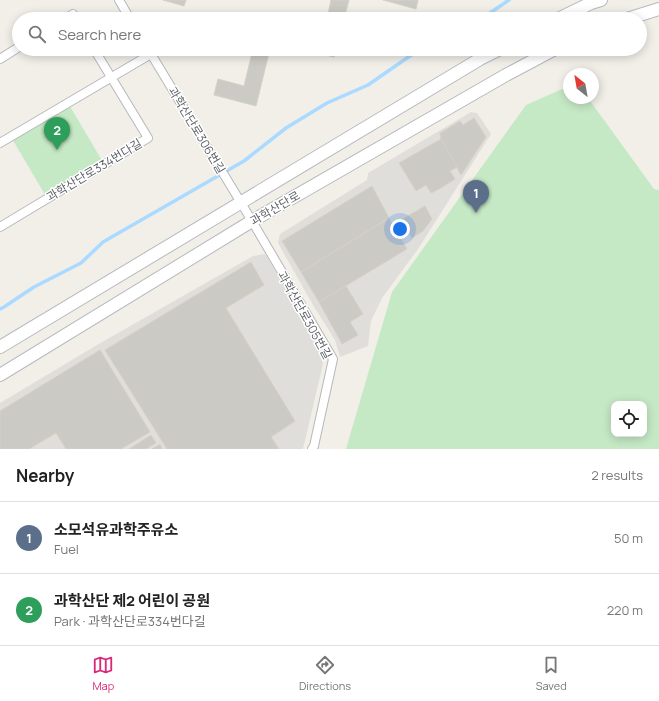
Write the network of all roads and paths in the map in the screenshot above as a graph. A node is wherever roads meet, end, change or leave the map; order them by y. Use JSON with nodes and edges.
{"nodes":[{"id":1,"x":119,"y":0,"type":"edge"},
{"id":2,"x":601,"y":0,"type":"edge"},
{"id":3,"x":659,"y":9,"type":"edge"},
{"id":4,"x":126,"y":12,"type":"edge"},
{"id":5,"x":572,"y":12,"type":"edge"},
{"id":6,"x":647,"y":13,"type":"edge"},
{"id":7,"x":12,"y":51,"type":"edge"},
{"id":8,"x":98,"y":56,"type":"edge"},
{"id":9,"x":142,"y":56,"type":"edge"},
{"id":10,"x":152,"y":56,"type":"edge"},
{"id":11,"x":486,"y":56,"type":"edge"},
{"id":12,"x":541,"y":56,"type":"edge"},
{"id":13,"x":0,"y":59,"type":"edge"},
{"id":14,"x":111,"y":77,"type":"junction"},
{"id":15,"x":0,"y":143,"type":"edge"},
{"id":16,"x":246,"y":212,"type":"junction"},
{"id":17,"x":0,"y":227,"type":"edge"},
{"id":18,"x":0,"y":347,"type":"edge"},
{"id":19,"x":0,"y":375,"type":"edge"},
{"id":20,"x":312,"y":449,"type":"edge"}],
"edges":[{"from":1,"to":4,"type":"street"},
{"from":2,"to":5,"type":"main road"},
{"from":3,"to":6,"type":"main road"},
{"from":7,"to":13,"type":"street"},
{"from":8,"to":14,"type":"street"},
{"from":9,"to":14,"type":"street"},
{"from":10,"to":16,"type":"street","name":"과학산단로306번길"},
{"from":11,"to":16,"type":"main road","name":"과학산단로"},
{"from":12,"to":16,"type":"main road","name":"과학산단로"},
{"from":14,"to":15,"type":"street"},
{"from":14,"to":17,"type":"street","name":"과학산단로334번다길"},
{"from":16,"to":18,"type":"main road","name":"과학산단로"},
{"from":16,"to":19,"type":"main road","name":"과학산단로"},
{"from":16,"to":20,"type":"street","name":"과학산단로305번길"}]}
